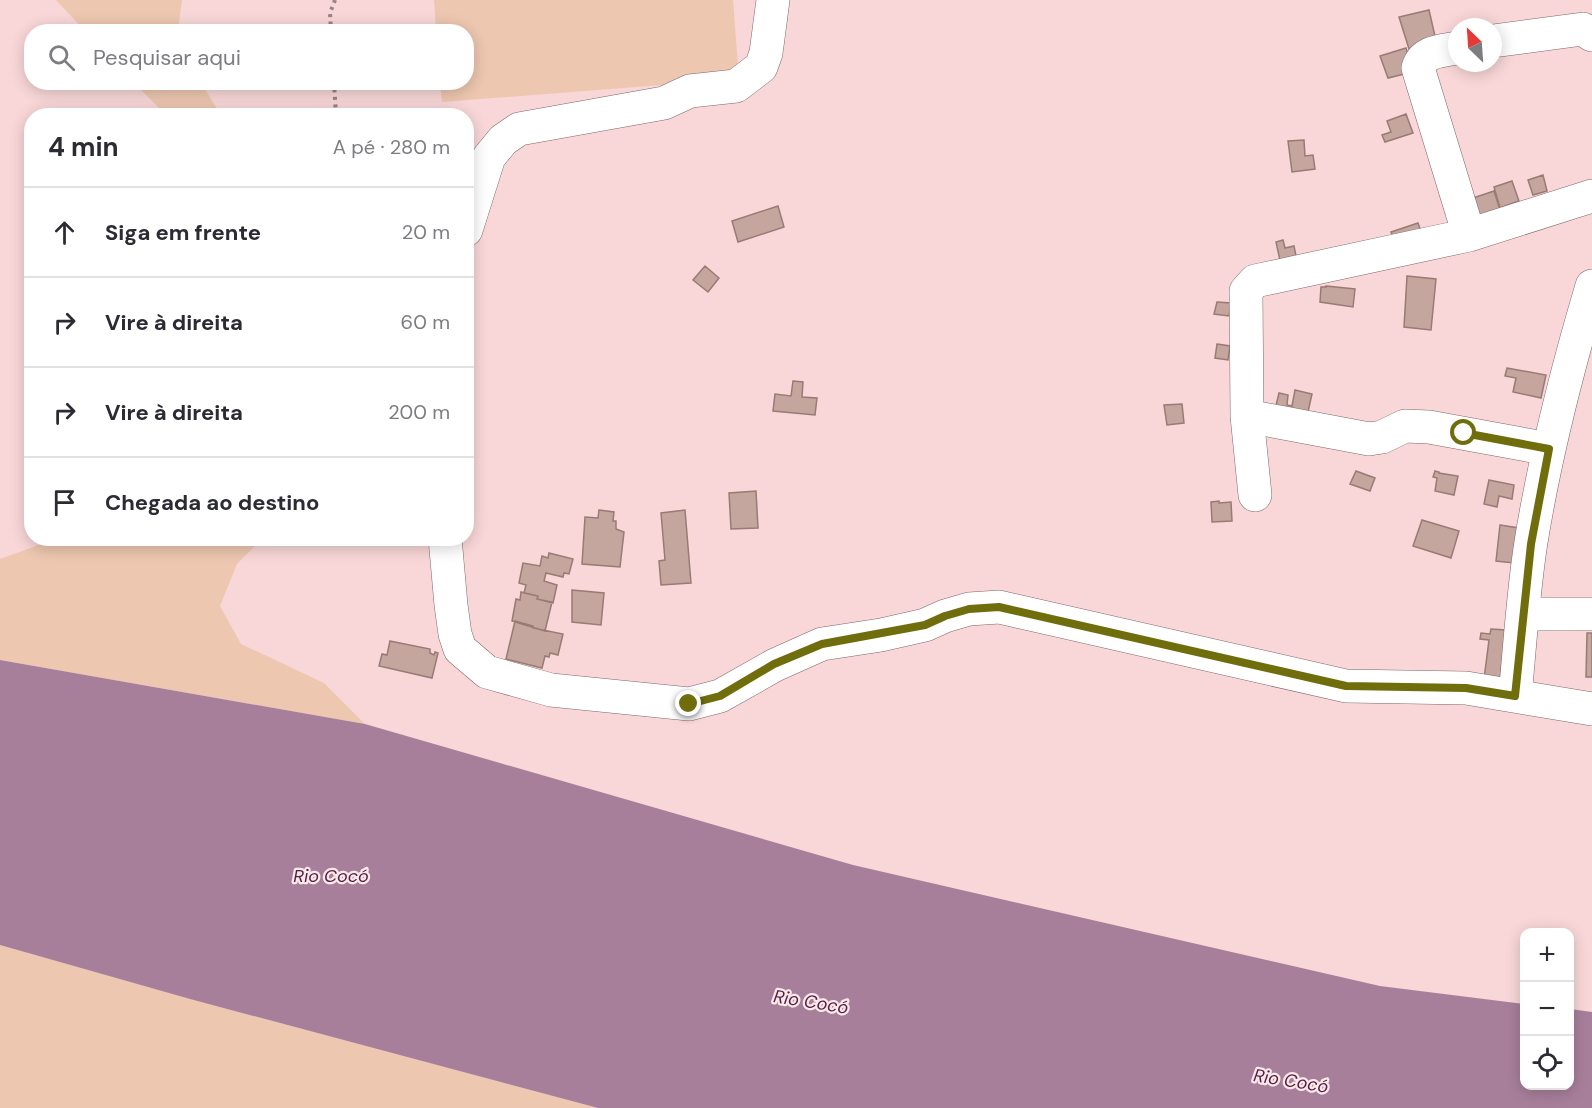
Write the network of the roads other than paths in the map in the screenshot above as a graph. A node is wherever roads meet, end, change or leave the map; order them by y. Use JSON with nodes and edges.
{"nodes":[{"id":1,"x":773,"y":0,"type":"edge"},
{"id":2,"x":1592,"y":35,"type":"edge"},
{"id":3,"x":1502,"y":40,"type":"edge"},
{"id":4,"x":1448,"y":50,"type":"edge"},
{"id":5,"x":1592,"y":196,"type":"edge"},
{"id":6,"x":474,"y":205,"type":"edge"},
{"id":7,"x":1469,"y":235,"type":"junction"},
{"id":8,"x":1592,"y":286,"type":"edge"},
{"id":9,"x":1583,"y":345,"type":"edge"},
{"id":10,"x":1247,"y":416,"type":"junction"},
{"id":11,"x":1549,"y":449,"type":"junction"},
{"id":12,"x":1255,"y":495,"type":"dead end"},
{"id":13,"x":446,"y":546,"type":"edge"},
{"id":14,"x":1524,"y":614,"type":"junction"},
{"id":15,"x":1592,"y":614,"type":"edge"},
{"id":16,"x":1515,"y":696,"type":"junction"},
{"id":17,"x":1592,"y":709,"type":"edge"}],
"edges":[{"from":1,"to":6,"type":"street"},
{"from":2,"to":3,"type":"street"},
{"from":4,"to":7,"type":"street"},
{"from":5,"to":7,"type":"street"},
{"from":7,"to":10,"type":"street"},
{"from":8,"to":9,"type":"street"},
{"from":9,"to":11,"type":"street"},
{"from":10,"to":11,"type":"street"},
{"from":10,"to":12,"type":"street"},
{"from":11,"to":14,"type":"street"},
{"from":13,"to":16,"type":"street"},
{"from":14,"to":15,"type":"street"},
{"from":14,"to":16,"type":"street"},
{"from":16,"to":17,"type":"street"}]}
